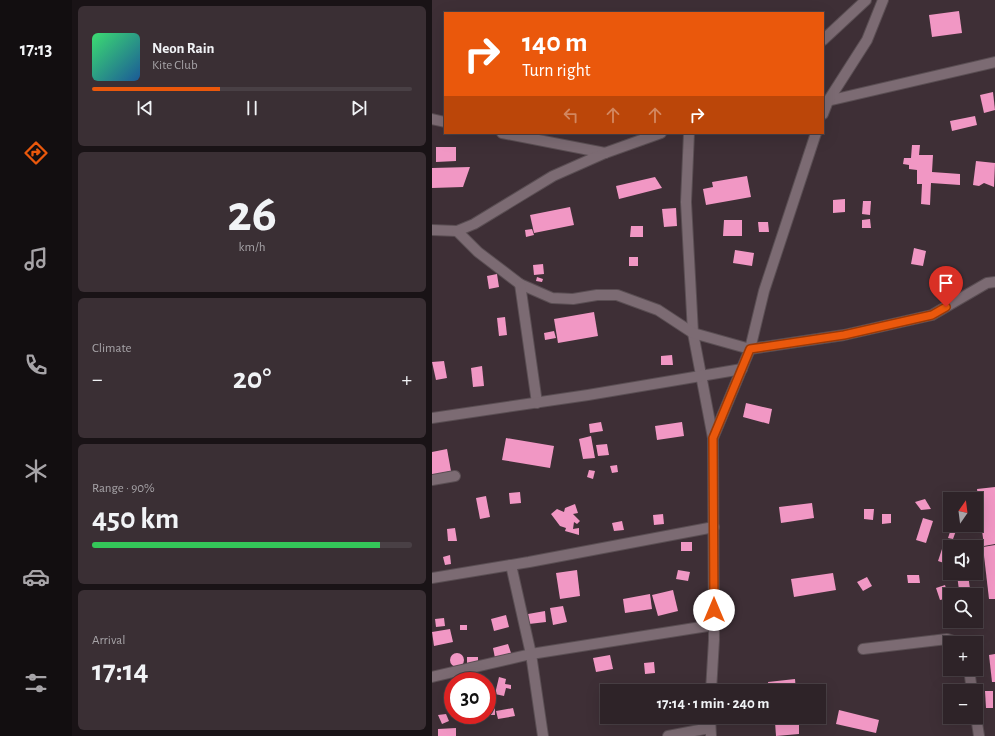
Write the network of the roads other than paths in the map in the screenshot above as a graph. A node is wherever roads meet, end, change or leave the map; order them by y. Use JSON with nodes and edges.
{"nodes":[{"id":1,"x":866,"y":0,"type":"edge"},
{"id":2,"x":883,"y":0,"type":"edge"},
{"id":3,"x":824,"y":39,"type":"edge"},
{"id":4,"x":995,"y":62,"type":"edge"},
{"id":5,"x":826,"y":101,"type":"edge"},
{"id":6,"x":432,"y":120,"type":"edge"},
{"id":7,"x":444,"y":122,"type":"edge"},
{"id":8,"x":507,"y":134,"type":"edge"},
{"id":9,"x":658,"y":134,"type":"edge"},
{"id":10,"x":689,"y":134,"type":"edge"},
{"id":11,"x":816,"y":134,"type":"edge"},
{"id":12,"x":605,"y":153,"type":"junction"},
{"id":13,"x":432,"y":230,"type":"edge"},
{"id":14,"x":457,"y":231,"type":"junction"},
{"id":15,"x":995,"y":282,"type":"edge"},
{"id":16,"x":520,"y":284,"type":"junction"},
{"id":17,"x":693,"y":333,"type":"junction"},
{"id":18,"x":750,"y":349,"type":"junction"},
{"id":19,"x":742,"y":369,"type":"junction"},
{"id":20,"x":701,"y":377,"type":"junction"},
{"id":21,"x":537,"y":403,"type":"junction"},
{"id":22,"x":432,"y":418,"type":"edge"},
{"id":23,"x":713,"y":438,"type":"junction"},
{"id":24,"x":455,"y":476,"type":"dead end"},
{"id":25,"x":432,"y":480,"type":"edge"},
{"id":26,"x":714,"y":527,"type":"junction"},
{"id":27,"x":511,"y":565,"type":"junction"},
{"id":28,"x":432,"y":578,"type":"edge"},
{"id":29,"x":714,"y":625,"type":"junction"},
{"id":30,"x":943,"y":639,"type":"edge"},
{"id":31,"x":863,"y":649,"type":"dead end"},
{"id":32,"x":531,"y":654,"type":"junction"},
{"id":33,"x":432,"y":677,"type":"edge"},
{"id":34,"x":711,"y":684,"type":"edge"},
{"id":35,"x":977,"y":724,"type":"edge"},
{"id":36,"x":711,"y":732,"type":"edge"},
{"id":37,"x":543,"y":736,"type":"edge"},
{"id":38,"x":668,"y":736,"type":"edge"},
{"id":39,"x":979,"y":736,"type":"edge"}],
"edges":[{"from":1,"to":3,"type":"street"},
{"from":2,"to":5,"type":"street"},
{"from":4,"to":5,"type":"street"},
{"from":6,"to":7,"type":"street"},
{"from":8,"to":12,"type":"street"},
{"from":9,"to":12,"type":"street"},
{"from":10,"to":17,"type":"street"},
{"from":11,"to":18,"type":"street"},
{"from":12,"to":14,"type":"street"},
{"from":13,"to":14,"type":"street"},
{"from":14,"to":16,"type":"street"},
{"from":15,"to":18,"type":"street"},
{"from":16,"to":17,"type":"street"},
{"from":16,"to":21,"type":"street"},
{"from":17,"to":18,"type":"street"},
{"from":17,"to":20,"type":"street"},
{"from":18,"to":19,"type":"street"},
{"from":19,"to":20,"type":"street"},
{"from":19,"to":23,"type":"street"},
{"from":20,"to":21,"type":"street"},
{"from":20,"to":23,"type":"street"},
{"from":21,"to":22,"type":"street"},
{"from":23,"to":26,"type":"street"},
{"from":24,"to":25,"type":"street"},
{"from":26,"to":27,"type":"street"},
{"from":26,"to":29,"type":"street"},
{"from":27,"to":28,"type":"street"},
{"from":27,"to":32,"type":"street"},
{"from":29,"to":32,"type":"street"},
{"from":29,"to":34,"type":"street"},
{"from":30,"to":31,"type":"street"},
{"from":32,"to":33,"type":"street"},
{"from":32,"to":37,"type":"street"},
{"from":35,"to":39,"type":"street"},
{"from":36,"to":38,"type":"street"}]}
